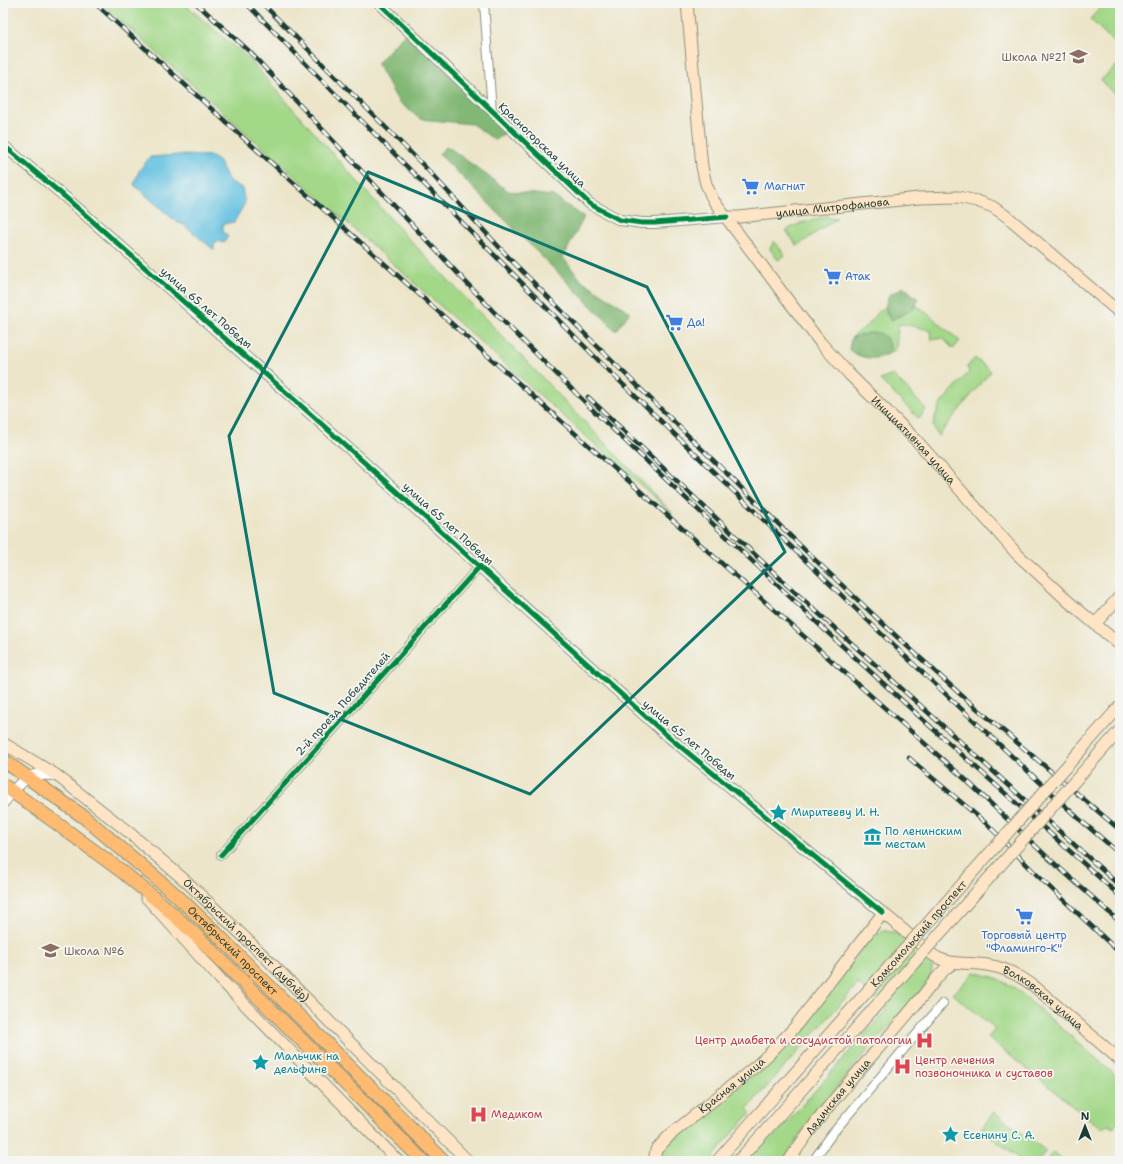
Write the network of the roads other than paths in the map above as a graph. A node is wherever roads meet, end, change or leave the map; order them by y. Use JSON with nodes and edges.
{"nodes":[{"id":1,"x":378,"y":3,"type":"edge"},
{"id":2,"x":484,"y":3,"type":"edge"},
{"id":3,"x":687,"y":3,"type":"edge"},
{"id":4,"x":492,"y":111,"type":"junction"},
{"id":5,"x":3,"y":145,"type":"edge"},
{"id":6,"x":727,"y":217,"type":"junction"},
{"id":7,"x":1120,"y":313,"type":"edge"},
{"id":8,"x":480,"y":566,"type":"junction"},
{"id":9,"x":1120,"y":596,"type":"edge"},
{"id":10,"x":1095,"y":624,"type":"junction"},
{"id":11,"x":1120,"y":644,"type":"edge"},
{"id":12,"x":1120,"y":706,"type":"edge"},
{"id":13,"x":1120,"y":730,"type":"edge"},
{"id":14,"x":3,"y":743,"type":"edge"},
{"id":15,"x":3,"y":760,"type":"edge"},
{"id":16,"x":56,"y":775,"type":"junction"},
{"id":17,"x":28,"y":778,"type":"junction"},
{"id":18,"x":8,"y":788,"type":"edge"},
{"id":19,"x":3,"y":803,"type":"edge"},
{"id":20,"x":221,"y":855,"type":"dead end"},
{"id":21,"x":124,"y":873,"type":"junction"},
{"id":22,"x":883,"y":913,"type":"junction"},
{"id":23,"x":954,"y":963,"type":"junction"},
{"id":24,"x":943,"y":1003,"type":"dead end"},
{"id":25,"x":1120,"y":1060,"type":"edge"},
{"id":26,"x":398,"y":1161,"type":"edge"},
{"id":27,"x":423,"y":1161,"type":"edge"},
{"id":28,"x":444,"y":1161,"type":"edge"},
{"id":29,"x":468,"y":1161,"type":"edge"},
{"id":30,"x":654,"y":1161,"type":"edge"},
{"id":31,"x":717,"y":1161,"type":"edge"},
{"id":32,"x":738,"y":1161,"type":"edge"},
{"id":33,"x":790,"y":1161,"type":"edge"},
{"id":34,"x":813,"y":1161,"type":"edge"}],
"edges":[{"from":1,"to":4,"type":"street","name":"Красногорская улица"},
{"from":2,"to":4,"type":"street"},
{"from":3,"to":6,"type":"main road"},
{"from":4,"to":6,"type":"street","name":"Красногорская улица"},
{"from":5,"to":8,"type":"street","name":"улица 65 лет Победы"},
{"from":6,"to":7,"type":"main road","name":"улица Митрофанова"},
{"from":6,"to":10,"type":"main road","name":"Инициативная улица"},
{"from":8,"to":20,"type":"street","name":"2-й проезд Победителей"},
{"from":8,"to":22,"type":"street","name":"улица 65 лет Победы"},
{"from":9,"to":10,"type":"main road"},
{"from":10,"to":11,"type":"main road","name":"Инициативная улица"},
{"from":12,"to":31,"type":"main road","name":"Комсомольский проспект","bridge":true},
{"from":13,"to":32,"type":"main road","name":"Комсомольский проспект","bridge":true},
{"from":14,"to":16,"type":"main road","name":"Октябрьский проспект (дублёр)"},
{"from":15,"to":17,"type":"main road","name":"Октябрьский проспект"},
{"from":16,"to":17,"type":"street"},
{"from":16,"to":29,"type":"main road","name":"Октябрьский проспект (дублёр)"},
{"from":17,"to":18,"type":"street"},
{"from":17,"to":28,"type":"main road","name":"Октябрьский проспект"},
{"from":18,"to":19,"type":"street"},
{"from":18,"to":21,"type":"main road","name":"Октябрьский проспект"},
{"from":21,"to":26,"type":"main road"},
{"from":21,"to":27,"type":"main road","name":"Октябрьский проспект"},
{"from":22,"to":23,"type":"main road","name":"Волковская улица"},
{"from":22,"to":30,"type":"main road","name":"Красная улица"},
{"from":23,"to":25,"type":"main road","name":"Волковская улица"},
{"from":23,"to":33,"type":"main road","name":"Лядинская улица"},
{"from":24,"to":34,"type":"street","name":"Лядинская улица"}]}
